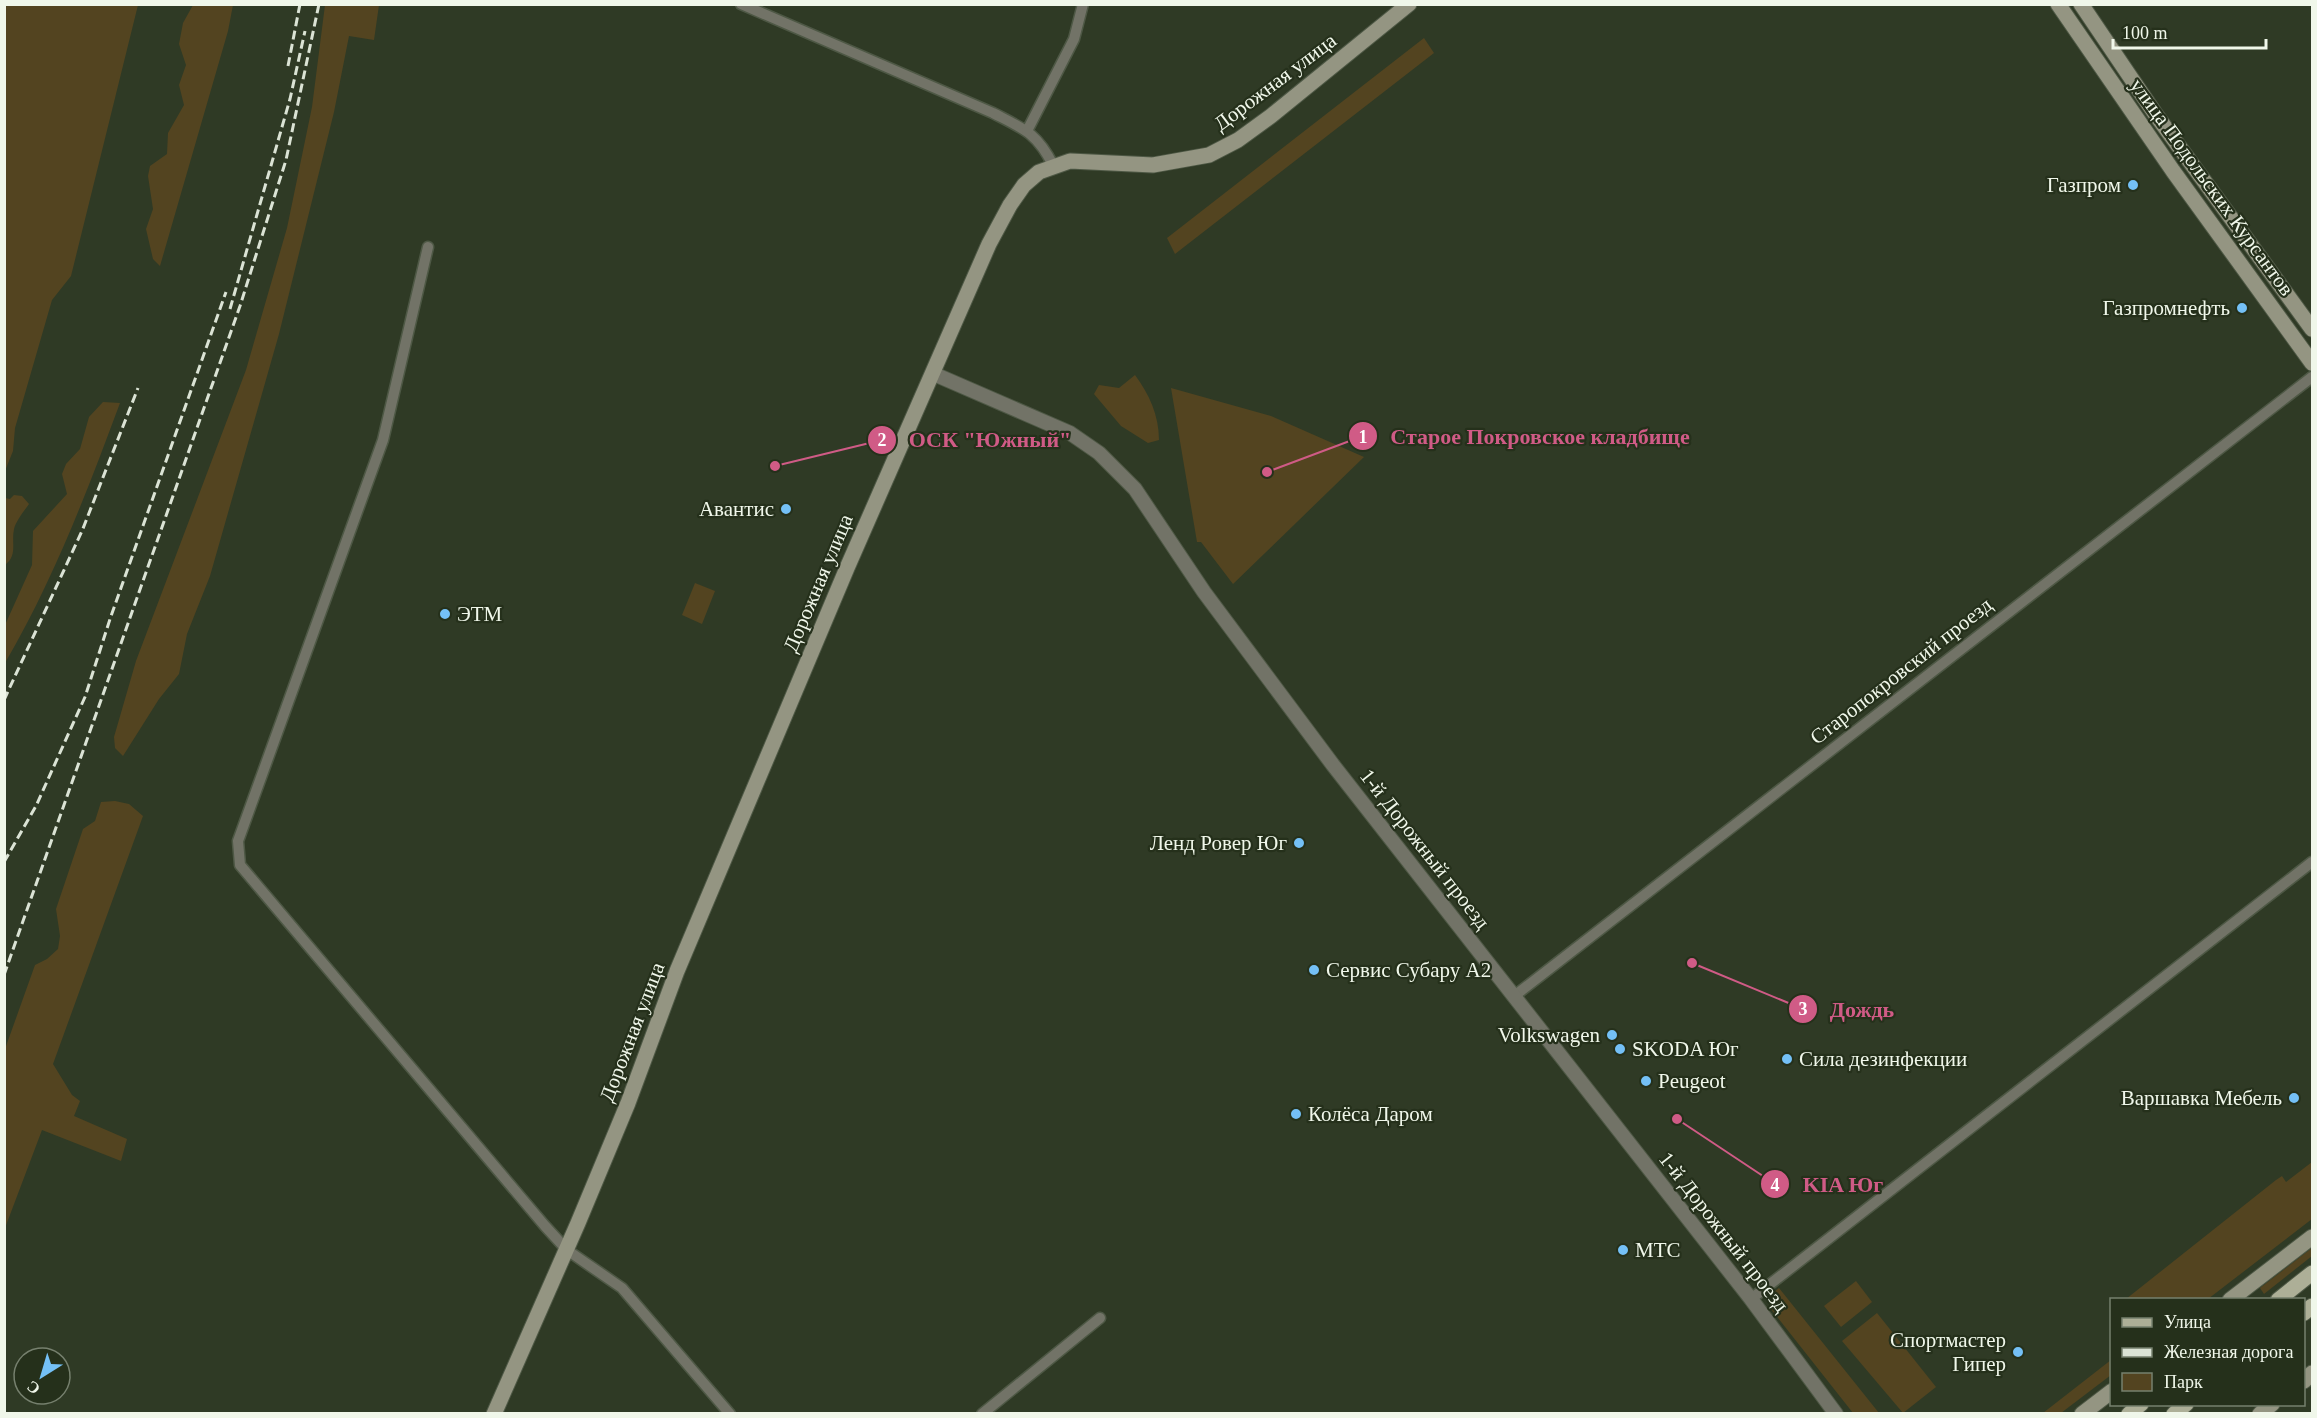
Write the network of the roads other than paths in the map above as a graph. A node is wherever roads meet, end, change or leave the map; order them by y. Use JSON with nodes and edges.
{"nodes":[{"id":1,"x":741,"y":4,"type":"edge"},
{"id":2,"x":1083,"y":4,"type":"edge"},
{"id":3,"x":1409,"y":4,"type":"edge"},
{"id":4,"x":2058,"y":4,"type":"edge"},
{"id":5,"x":2081,"y":4,"type":"edge"},
{"id":6,"x":1027,"y":131,"type":"junction"},
{"id":7,"x":1053,"y":165,"type":"junction"},
{"id":8,"x":428,"y":247,"type":"dead end"},
{"id":9,"x":2313,"y":328,"type":"edge"},
{"id":10,"x":2313,"y":363,"type":"edge"},
{"id":11,"x":934,"y":374,"type":"junction"},
{"id":12,"x":2313,"y":377,"type":"edge"},
{"id":13,"x":2313,"y":862,"type":"edge"},
{"id":14,"x":1513,"y":997,"type":"junction"},
{"id":15,"x":2313,"y":1237,"type":"edge"},
{"id":16,"x":567,"y":1250,"type":"junction"},
{"id":17,"x":2311,"y":1273,"type":"edge"},
{"id":18,"x":2231,"y":1298,"type":"edge"},
{"id":19,"x":2279,"y":1298,"type":"edge"},
{"id":20,"x":1750,"y":1299,"type":"junction"},
{"id":21,"x":1100,"y":1318,"type":"dead end"},
{"id":22,"x":2110,"y":1392,"type":"edge"},
{"id":23,"x":494,"y":1413,"type":"edge"},
{"id":24,"x":730,"y":1413,"type":"edge"},
{"id":25,"x":982,"y":1413,"type":"edge"},
{"id":26,"x":1836,"y":1413,"type":"edge"},
{"id":27,"x":2082,"y":1413,"type":"edge"}],
"edges":[{"from":1,"to":6,"type":"street"},
{"from":2,"to":6,"type":"street"},
{"from":3,"to":7,"type":"main road","name":"Дорожная улица"},
{"from":4,"to":10,"type":"main road","name":"улица Подольских Курсантов"},
{"from":5,"to":9,"type":"main road","name":"улица Подольских Курсантов"},
{"from":6,"to":7,"type":"street"},
{"from":7,"to":11,"type":"main road","name":"Дорожная улица"},
{"from":8,"to":16,"type":"street"},
{"from":11,"to":14,"type":"street","name":"1-й Дорожный проезд"},
{"from":11,"to":16,"type":"main road","name":"Дорожная улица"},
{"from":12,"to":14,"type":"street","name":"Старопокровский проезд"},
{"from":13,"to":20,"type":"street"},
{"from":14,"to":20,"type":"street","name":"1-й Дорожный проезд"},
{"from":15,"to":18,"type":"main road"},
{"from":16,"to":23,"type":"main road","name":"Дорожная улица"},
{"from":16,"to":24,"type":"street"},
{"from":17,"to":19,"type":"main road"},
{"from":20,"to":26,"type":"street","name":"1-й Дорожный проезд"},
{"from":21,"to":25,"type":"street"},
{"from":22,"to":27,"type":"main road"}]}
